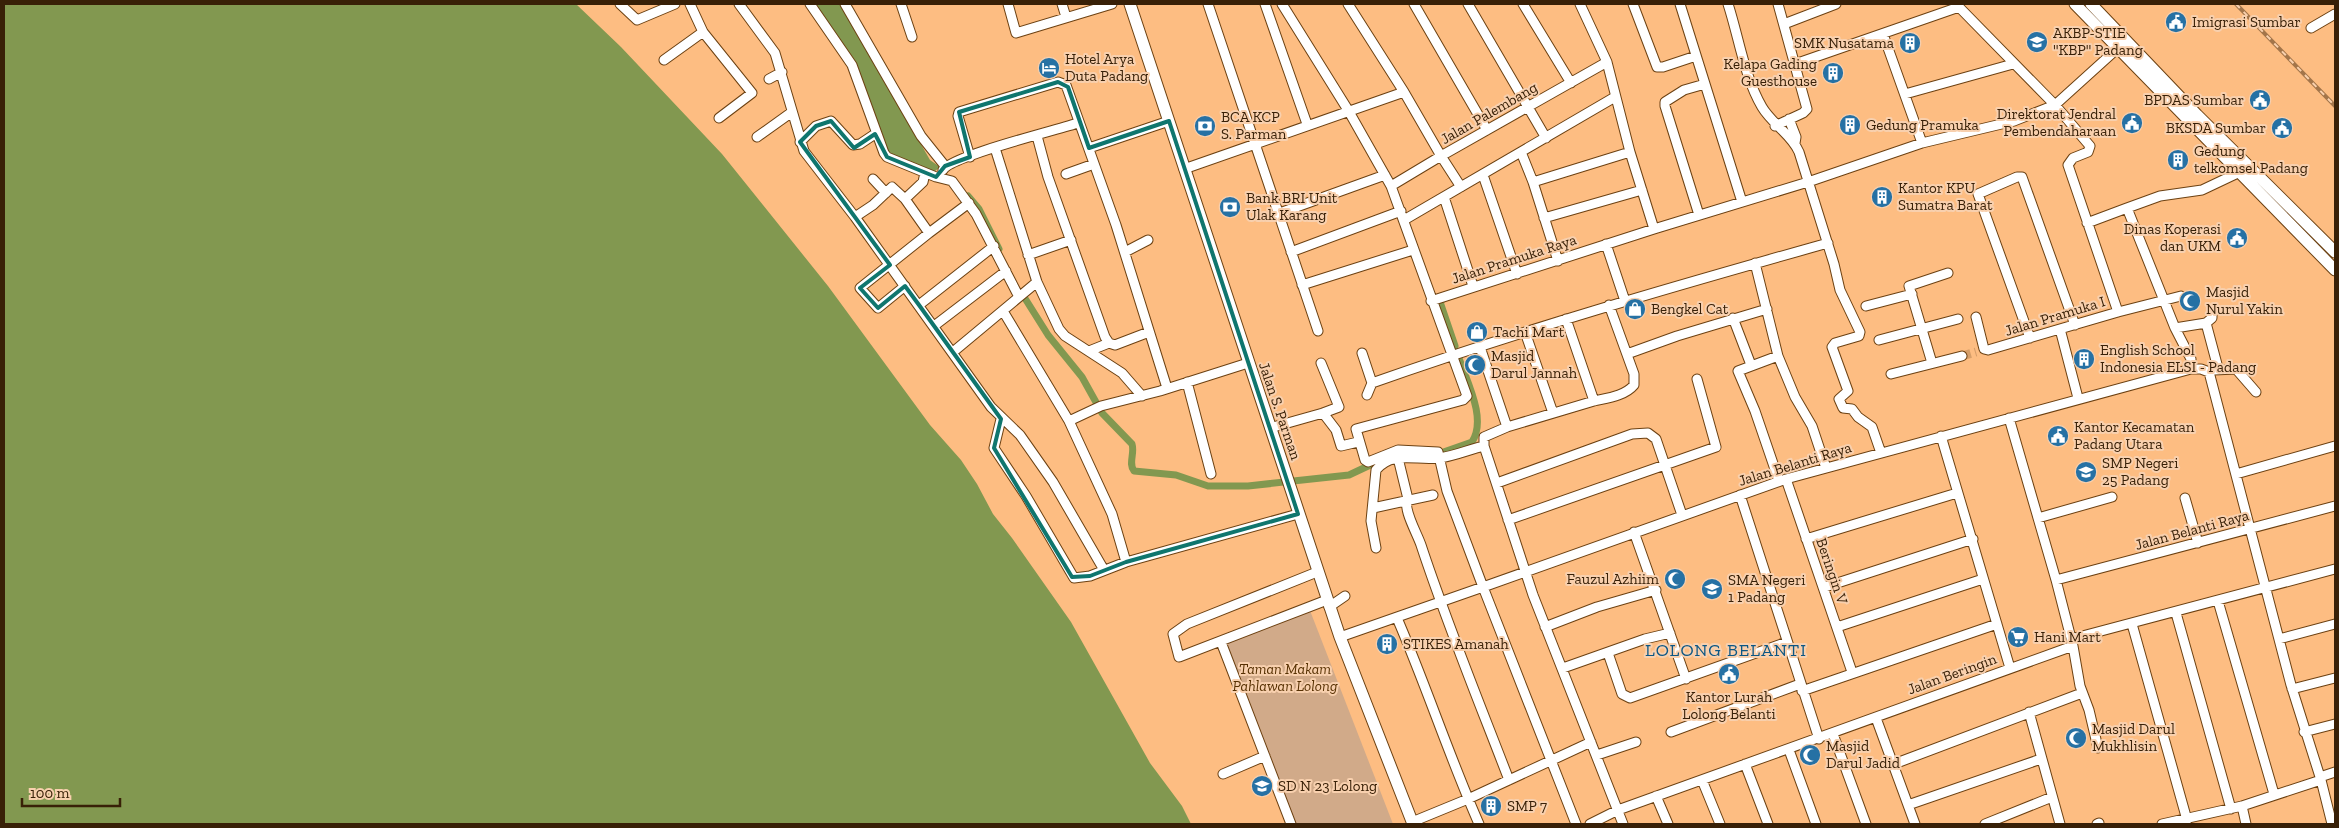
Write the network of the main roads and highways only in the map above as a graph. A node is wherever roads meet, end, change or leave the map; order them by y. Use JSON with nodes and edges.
{"nodes":[{"id":1,"x":2075,"y":4,"type":"edge"},
{"id":2,"x":2091,"y":4,"type":"edge"},
{"id":3,"x":1134,"y":5,"type":"edge"},
{"id":4,"x":2193,"y":118,"type":"junction"},
{"id":5,"x":2216,"y":140,"type":"junction"},
{"id":6,"x":2292,"y":216,"type":"junction"},
{"id":7,"x":2335,"y":252,"type":"edge"},
{"id":8,"x":2335,"y":270,"type":"edge"},
{"id":9,"x":1413,"y":823,"type":"edge"}],
"edges":[{"from":1,"to":4,"type":"main road"},
{"from":2,"to":4,"type":"main road"},
{"from":3,"to":9,"type":"main road","name":"Jalan S. Parman"},
{"from":4,"to":5,"type":"main road"},
{"from":5,"to":6,"type":"main road"},
{"from":5,"to":6,"type":"main road"},
{"from":6,"to":7,"type":"main road"},
{"from":6,"to":8,"type":"main road"}]}
